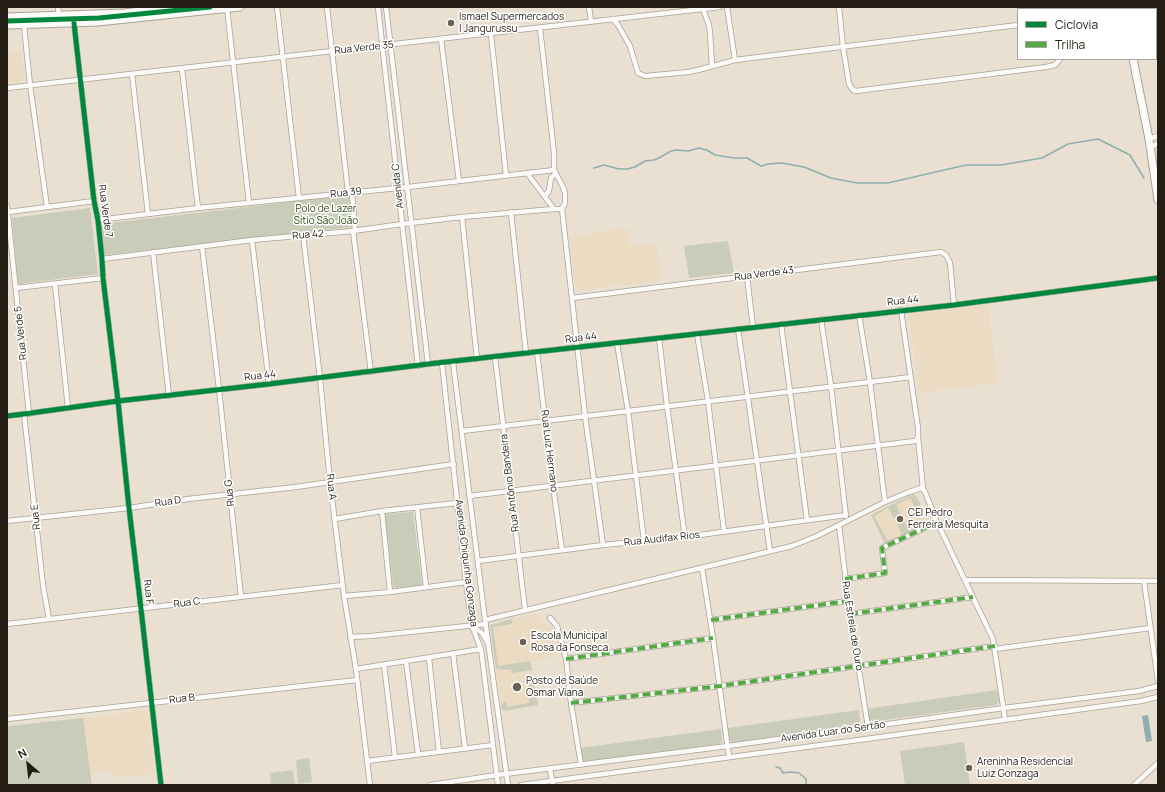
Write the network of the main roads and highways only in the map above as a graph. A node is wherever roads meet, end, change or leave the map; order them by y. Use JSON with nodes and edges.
{"nodes":[{"id":1,"x":175,"y":7,"type":"edge"},
{"id":2,"x":240,"y":7,"type":"edge"},
{"id":3,"x":190,"y":10,"type":"edge"},
{"id":4,"x":124,"y":13,"type":"edge"},
{"id":5,"x":7,"y":17,"type":"edge"},
{"id":6,"x":7,"y":26,"type":"edge"},
{"id":7,"x":1133,"y":60,"type":"edge"},
{"id":8,"x":1158,"y":200,"type":"edge"}],
"edges":[{"from":1,"to":4,"type":"main road"},
{"from":2,"to":3,"type":"main road"},
{"from":3,"to":4,"type":"main road"},
{"from":4,"to":5,"type":"main road"},
{"from":4,"to":6,"type":"main road"},
{"from":7,"to":8,"type":"main road"}]}
